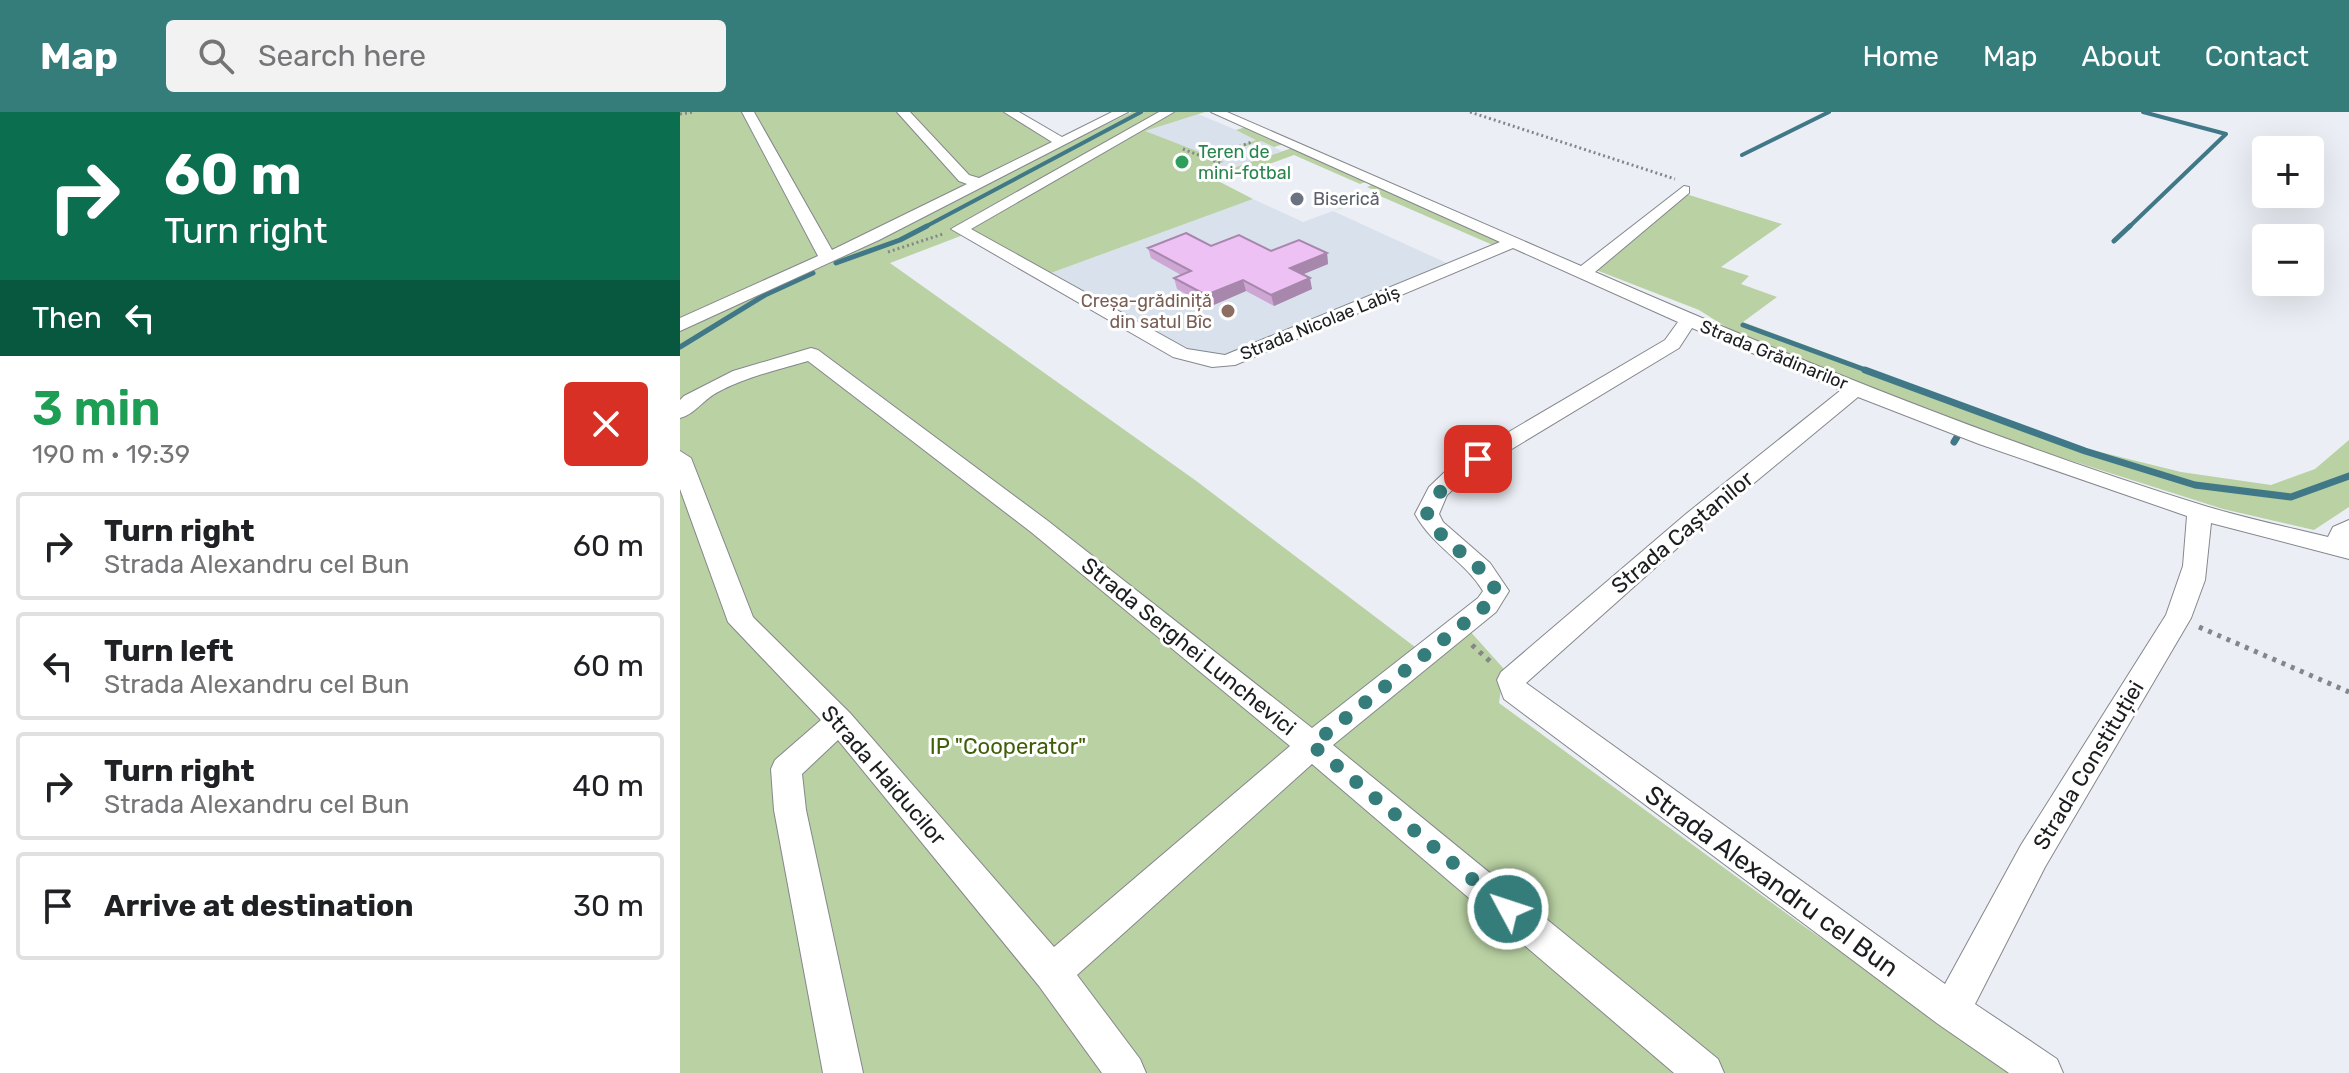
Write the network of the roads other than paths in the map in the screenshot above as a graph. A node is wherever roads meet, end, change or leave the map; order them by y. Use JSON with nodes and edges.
{"nodes":[{"id":1,"x":748,"y":112,"type":"edge"},
{"id":2,"x":903,"y":112,"type":"edge"},
{"id":3,"x":1010,"y":112,"type":"edge"},
{"id":4,"x":1122,"y":112,"type":"edge"},
{"id":5,"x":1168,"y":112,"type":"edge"},
{"id":6,"x":1217,"y":112,"type":"edge"},
{"id":7,"x":1062,"y":142,"type":"junction"},
{"id":8,"x":981,"y":184,"type":"junction"},
{"id":9,"x":1684,"y":190,"type":"road end"},
{"id":10,"x":1515,"y":242,"type":"junction"},
{"id":11,"x":828,"y":258,"type":"junction"},
{"id":12,"x":1583,"y":273,"type":"junction"},
{"id":13,"x":1688,"y":320,"type":"junction"},
{"id":14,"x":680,"y":325,"type":"edge"},
{"id":15,"x":1856,"y":388,"type":"junction"},
{"id":16,"x":680,"y":412,"type":"edge"},
{"id":17,"x":680,"y":458,"type":"edge"},
{"id":18,"x":2199,"y":512,"type":"junction"},
{"id":19,"x":2344,"y":542,"type":"edge"},
{"id":20,"x":1511,"y":680,"type":"joint"},
{"id":21,"x":840,"y":721,"type":"junction"},
{"id":22,"x":1312,"y":745,"type":"junction"},
{"id":23,"x":1052,"y":973,"type":"junction"},
{"id":24,"x":1951,"y":1011,"type":"junction"},
{"id":25,"x":843,"y":1073,"type":"edge"},
{"id":26,"x":1126,"y":1073,"type":"edge"},
{"id":27,"x":1704,"y":1073,"type":"edge"},
{"id":28,"x":2043,"y":1073,"type":"edge"}],
"edges":[{"from":1,"to":11,"type":"street"},
{"from":2,"to":8,"type":"street"},
{"from":3,"to":7,"type":"street"},
{"from":4,"to":7,"type":"street"},
{"from":5,"to":10,"type":"street","name":"Strada Nicolae Labiș"},
{"from":6,"to":10,"type":"street","name":"Strada Grădinarilor"},
{"from":7,"to":8,"type":"street"},
{"from":8,"to":11,"type":"street"},
{"from":9,"to":12,"type":"street"},
{"from":10,"to":12,"type":"street","name":"Strada Grădinarilor"},
{"from":11,"to":14,"type":"street"},
{"from":12,"to":13,"type":"street","name":"Strada Grădinarilor"},
{"from":13,"to":15,"type":"street","name":"Strada Grădinarilor"},
{"from":13,"to":22,"type":"street"},
{"from":15,"to":18,"type":"street","name":"Strada Grădinarilor"},
{"from":15,"to":20,"type":"street","name":"Strada Caștanilor"},
{"from":16,"to":22,"type":"street","name":"Strada Serghei Lunchevici"},
{"from":17,"to":21,"type":"street","name":"Strada Haiducilor"},
{"from":18,"to":19,"type":"street","name":"Strada Grădinarilor"},
{"from":18,"to":24,"type":"street","name":"Strada Constituției"},
{"from":20,"to":24,"type":"street","name":"Strada Alexandru cel Bun"},
{"from":21,"to":23,"type":"street","name":"Strada Haiducilor"},
{"from":21,"to":25,"type":"street"},
{"from":22,"to":23,"type":"street"},
{"from":22,"to":27,"type":"street","name":"Strada Serghei Lunchevici"},
{"from":23,"to":26,"type":"street","name":"Strada Haiducilor"},
{"from":24,"to":28,"type":"street","name":"Strada Alexandru cel Bun"}]}
